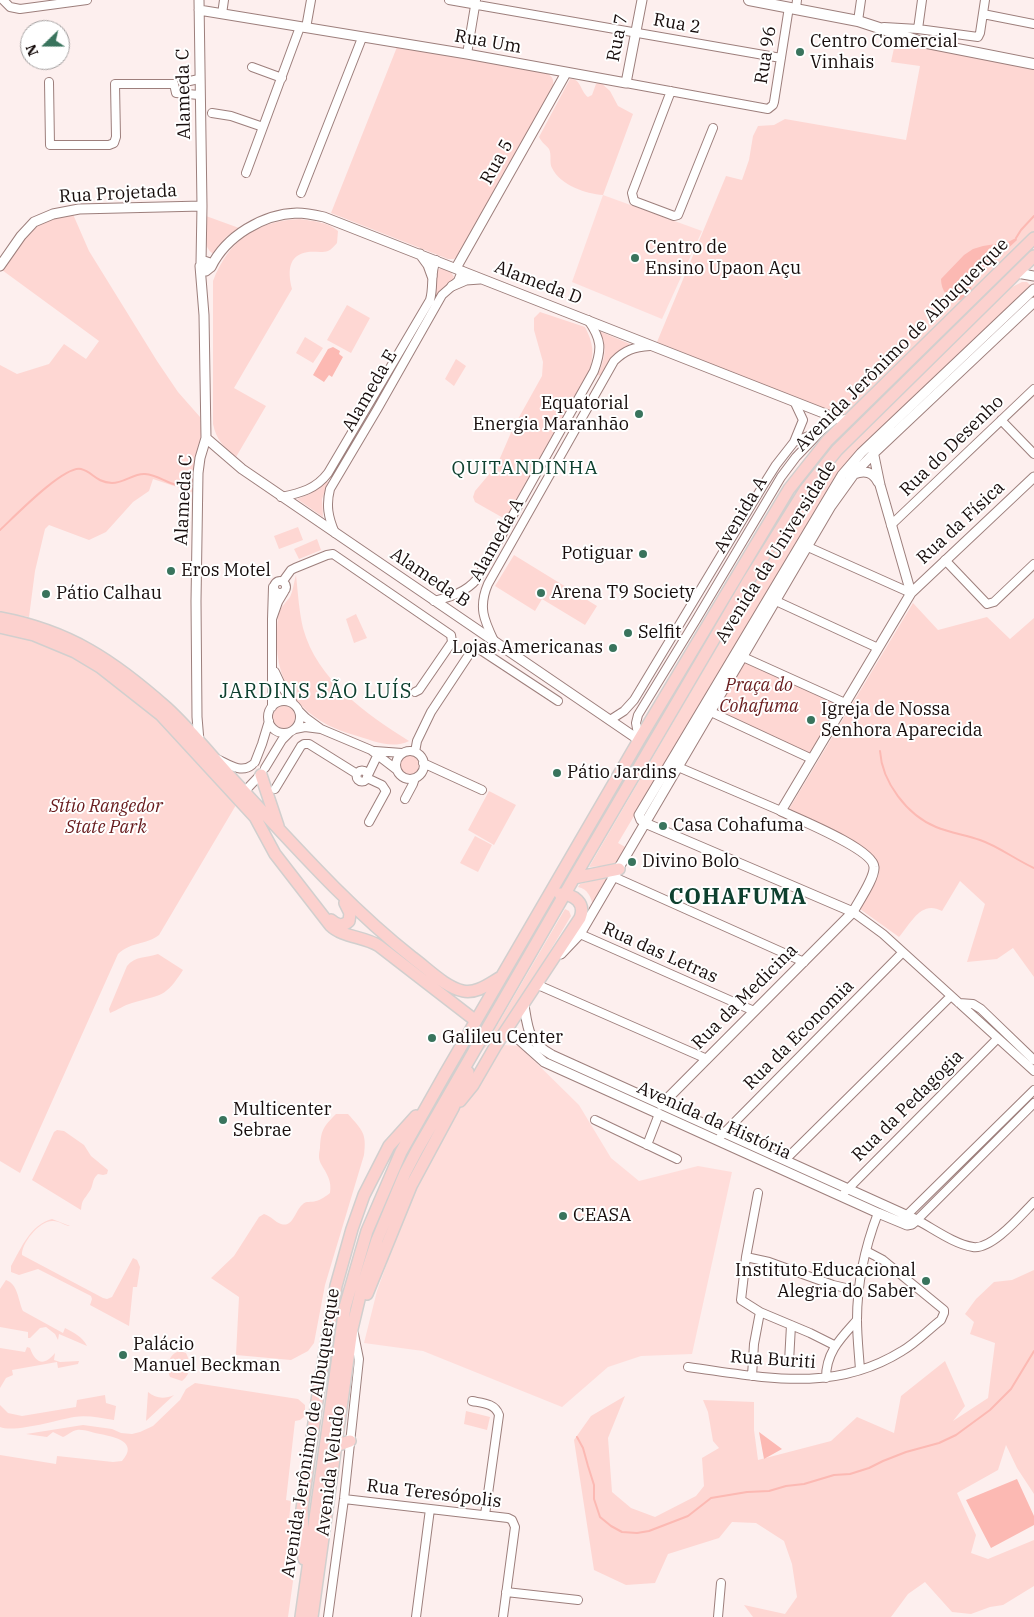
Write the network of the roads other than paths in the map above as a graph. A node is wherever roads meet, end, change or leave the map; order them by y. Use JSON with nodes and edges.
{"nodes":[{"id":1,"x":3,"y":0,"type":"edge"},
{"id":2,"x":87,"y":0,"type":"edge"},
{"id":3,"x":224,"y":0,"type":"edge"},
{"id":4,"x":311,"y":0,"type":"edge"},
{"id":5,"x":449,"y":0,"type":"edge"},
{"id":6,"x":642,"y":0,"type":"edge"},
{"id":7,"x":749,"y":0,"type":"edge"},
{"id":8,"x":860,"y":0,"type":"edge"},
{"id":9,"x":922,"y":0,"type":"edge"},
{"id":10,"x":985,"y":0,"type":"edge"},
{"id":11,"x":476,"y":2,"type":"edge"},
{"id":12,"x":199,"y":5,"type":"edge"},
{"id":13,"x":794,"y":5,"type":"edge"},
{"id":14,"x":222,"y":14,"type":"junction"},
{"id":15,"x":983,"y":14,"type":"junction"},
{"id":16,"x":858,"y":21,"type":"junction"},
{"id":17,"x":1034,"y":24,"type":"edge"},
{"id":18,"x":303,"y":27,"type":"junction"},
{"id":19,"x":877,"y":27,"type":"junction"},
{"id":20,"x":918,"y":29,"type":"junction"},
{"id":21,"x":636,"y":32,"type":"junction"},
{"id":22,"x":362,"y":38,"type":"junction"},
{"id":23,"x":466,"y":54,"type":"junction"},
{"id":24,"x":781,"y":58,"type":"junction"},
{"id":25,"x":1034,"y":64,"type":"edge"},
{"id":26,"x":252,"y":66,"type":"dead end"},
{"id":27,"x":566,"y":72,"type":"junction"},
{"id":28,"x":282,"y":78,"type":"junction"},
{"id":29,"x":199,"y":79,"type":"junction"},
{"id":30,"x":49,"y":82,"type":"dead end"},
{"id":31,"x":185,"y":82,"type":"dead end"},
{"id":32,"x":626,"y":83,"type":"junction"},
{"id":33,"x":671,"y":91,"type":"junction"},
{"id":34,"x":199,"y":95,"type":"junction"},
{"id":35,"x":770,"y":108,"type":"joint"},
{"id":36,"x":212,"y":113,"type":"dead end"},
{"id":37,"x":263,"y":127,"type":"junction"},
{"id":38,"x":713,"y":128,"type":"dead end"},
{"id":39,"x":246,"y":173,"type":"dead end"},
{"id":40,"x":301,"y":193,"type":"dead end"},
{"id":41,"x":202,"y":206,"type":"junction"},
{"id":42,"x":1034,"y":238,"type":"edge"},
{"id":43,"x":420,"y":254,"type":"junction"},
{"id":44,"x":1034,"y":256,"type":"edge"},
{"id":45,"x":436,"y":260,"type":"junction"},
{"id":46,"x":206,"y":265,"type":"junction"},
{"id":47,"x":0,"y":266,"type":"edge"},
{"id":48,"x":459,"y":270,"type":"junction"},
{"id":49,"x":1017,"y":273,"type":"junction"},
{"id":50,"x":432,"y":276,"type":"junction"},
{"id":51,"x":1034,"y":276,"type":"edge"},
{"id":52,"x":482,"y":279,"type":"junction"},
{"id":53,"x":452,"y":286,"type":"junction"},
{"id":54,"x":1034,"y":289,"type":"edge"},
{"id":55,"x":1034,"y":302,"type":"edge"},
{"id":56,"x":588,"y":320,"type":"junction"},
{"id":57,"x":650,"y":346,"type":"junction"},
{"id":58,"x":391,"y":368,"type":"junction"},
{"id":59,"x":399,"y":372,"type":"junction"},
{"id":60,"x":1034,"y":389,"type":"edge"},
{"id":61,"x":796,"y":403,"type":"junction"},
{"id":62,"x":370,"y":404,"type":"junction"},
{"id":63,"x":378,"y":408,"type":"junction"},
{"id":64,"x":836,"y":418,"type":"junction"},
{"id":65,"x":850,"y":419,"type":"junction"},
{"id":66,"x":1001,"y":420,"type":"junction"},
{"id":67,"x":821,"y":431,"type":"junction"},
{"id":68,"x":206,"y":438,"type":"junction"},
{"id":69,"x":794,"y":442,"type":"junction"},
{"id":70,"x":872,"y":449,"type":"junction"},
{"id":71,"x":1034,"y":454,"type":"edge"},
{"id":72,"x":851,"y":471,"type":"junction"},
{"id":73,"x":1034,"y":477,"type":"edge"},
{"id":74,"x":880,"y":485,"type":"junction"},
{"id":75,"x":281,"y":496,"type":"junction"},
{"id":76,"x":891,"y":525,"type":"junction"},
{"id":77,"x":335,"y":533,"type":"junction"},
{"id":78,"x":808,"y":547,"type":"junction"},
{"id":79,"x":945,"y":560,"type":"junction"},
{"id":80,"x":1034,"y":564,"type":"edge"},
{"id":81,"x":282,"y":581,"type":"junction"},
{"id":82,"x":273,"y":587,"type":"junction"},
{"id":83,"x":284,"y":592,"type":"junction"},
{"id":84,"x":911,"y":593,"type":"junction"},
{"id":85,"x":434,"y":601,"type":"junction"},
{"id":86,"x":776,"y":601,"type":"junction"},
{"id":87,"x":686,"y":615,"type":"junction"},
{"id":88,"x":0,"y":618,"type":"edge"},
{"id":89,"x":272,"y":619,"type":"junction"},
{"id":90,"x":696,"y":620,"type":"junction"},
{"id":91,"x":0,"y":627,"type":"edge"},
{"id":92,"x":494,"y":641,"type":"junction"},
{"id":93,"x":878,"y":648,"type":"junction"},
{"id":94,"x":743,"y":657,"type":"junction"},
{"id":95,"x":273,"y":665,"type":"junction"},
{"id":96,"x":727,"y":676,"type":"junction"},
{"id":97,"x":719,"y":688,"type":"junction"},
{"id":98,"x":415,"y":692,"type":"dead end"},
{"id":99,"x":558,"y":702,"type":"dead end"},
{"id":100,"x":845,"y":703,"type":"junction"},
{"id":101,"x":272,"y":707,"type":"junction"},
{"id":102,"x":297,"y":708,"type":"junction"},
{"id":103,"x":711,"y":712,"type":"junction"},
{"id":104,"x":197,"y":717,"type":"junction"},
{"id":105,"x":610,"y":720,"type":"junction"},
{"id":106,"x":269,"y":721,"type":"junction"},
{"id":107,"x":185,"y":727,"type":"junction"},
{"id":108,"x":292,"y":730,"type":"junction"},
{"id":109,"x":321,"y":730,"type":"junction"},
{"id":110,"x":639,"y":740,"type":"junction"},
{"id":111,"x":199,"y":741,"type":"junction"},
{"id":112,"x":374,"y":752,"type":"junction"},
{"id":113,"x":415,"y":752,"type":"junction"},
{"id":114,"x":402,"y":753,"type":"junction"},
{"id":115,"x":213,"y":757,"type":"junction"},
{"id":116,"x":812,"y":759,"type":"junction"},
{"id":117,"x":424,"y":764,"type":"junction"},
{"id":118,"x":678,"y":767,"type":"junction"},
{"id":119,"x":397,"y":770,"type":"junction"},
{"id":120,"x":263,"y":771,"type":"junction"},
{"id":121,"x":367,"y":778,"type":"junction"},
{"id":122,"x":275,"y":789,"type":"dead end"},
{"id":123,"x":482,"y":790,"type":"dead end"},
{"id":124,"x":244,"y":792,"type":"junction"},
{"id":125,"x":781,"y":811,"type":"junction"},
{"id":126,"x":369,"y":822,"type":"dead end"},
{"id":127,"x":645,"y":823,"type":"junction"},
{"id":128,"x":280,"y":830,"type":"junction"},
{"id":129,"x":275,"y":854,"type":"junction"},
{"id":130,"x":616,"y":872,"type":"junction"},
{"id":131,"x":319,"y":873,"type":"junction"},
{"id":132,"x":574,"y":878,"type":"junction"},
{"id":133,"x":550,"y":894,"type":"junction"},
{"id":134,"x":565,"y":894,"type":"junction"},
{"id":135,"x":853,"y":912,"type":"junction"},
{"id":136,"x":580,"y":934,"type":"junction"},
{"id":137,"x":903,"y":952,"type":"junction"},
{"id":138,"x":804,"y":962,"type":"junction"},
{"id":139,"x":550,"y":966,"type":"junction"},
{"id":140,"x":503,"y":976,"type":"junction"},
{"id":141,"x":538,"y":984,"type":"junction"},
{"id":142,"x":951,"y":996,"type":"junction"},
{"id":143,"x":959,"y":1003,"type":"junction"},
{"id":144,"x":524,"y":1005,"type":"junction"},
{"id":145,"x":754,"y":1011,"type":"junction"},
{"id":146,"x":476,"y":1021,"type":"junction"},
{"id":147,"x":530,"y":1034,"type":"junction"},
{"id":148,"x":502,"y":1036,"type":"junction"},
{"id":149,"x":481,"y":1038,"type":"junction"},
{"id":150,"x":997,"y":1039,"type":"junction"},
{"id":151,"x":521,"y":1041,"type":"junction"},
{"id":152,"x":707,"y":1059,"type":"junction"},
{"id":153,"x":1034,"y":1060,"type":"edge"},
{"id":154,"x":1034,"y":1071,"type":"edge"},
{"id":155,"x":1034,"y":1090,"type":"edge"},
{"id":156,"x":430,"y":1099,"type":"junction"},
{"id":157,"x":1034,"y":1103,"type":"edge"},
{"id":158,"x":453,"y":1108,"type":"junction"},
{"id":159,"x":660,"y":1110,"type":"junction"},
{"id":160,"x":594,"y":1120,"type":"dead end"},
{"id":161,"x":721,"y":1136,"type":"junction"},
{"id":162,"x":647,"y":1145,"type":"junction"},
{"id":163,"x":677,"y":1159,"type":"dead end"},
{"id":164,"x":785,"y":1160,"type":"junction"},
{"id":165,"x":758,"y":1193,"type":"dead end"},
{"id":166,"x":845,"y":1193,"type":"junction"},
{"id":167,"x":1034,"y":1202,"type":"edge"},
{"id":168,"x":878,"y":1213,"type":"junction"},
{"id":169,"x":907,"y":1215,"type":"junction"},
{"id":170,"x":917,"y":1220,"type":"junction"},
{"id":171,"x":866,"y":1251,"type":"junction"},
{"id":172,"x":746,"y":1257,"type":"junction"},
{"id":173,"x":859,"y":1291,"type":"junction"},
{"id":174,"x":760,"y":1312,"type":"junction"},
{"id":175,"x":857,"y":1320,"type":"junction"},
{"id":176,"x":791,"y":1325,"type":"junction"},
{"id":177,"x":352,"y":1329,"type":"junction"},
{"id":178,"x":834,"y":1345,"type":"junction"},
{"id":179,"x":789,"y":1362,"type":"dead end"},
{"id":180,"x":688,"y":1367,"type":"dead end"},
{"id":181,"x":860,"y":1370,"type":"junction"},
{"id":182,"x":752,"y":1376,"type":"junction"},
{"id":183,"x":826,"y":1378,"type":"junction"},
{"id":184,"x":472,"y":1401,"type":"dead end"},
{"id":185,"x":350,"y":1440,"type":"junction"},
{"id":186,"x":336,"y":1446,"type":"junction"},
{"id":187,"x":344,"y":1499,"type":"junction"},
{"id":188,"x":430,"y":1509,"type":"junction"},
{"id":189,"x":485,"y":1515,"type":"junction"},
{"id":190,"x":303,"y":1536,"type":"junction"},
{"id":191,"x":323,"y":1540,"type":"junction"},
{"id":192,"x":311,"y":1546,"type":"junction"},
{"id":193,"x":306,"y":1582,"type":"junction"},
{"id":194,"x":720,"y":1583,"type":"dead end"},
{"id":195,"x":506,"y":1592,"type":"junction"},
{"id":196,"x":578,"y":1600,"type":"dead end"},
{"id":197,"x":301,"y":1617,"type":"edge"},
{"id":198,"x":312,"y":1617,"type":"edge"},
{"id":199,"x":328,"y":1617,"type":"edge"},
{"id":200,"x":416,"y":1617,"type":"edge"},
{"id":201,"x":503,"y":1617,"type":"edge"},
{"id":202,"x":718,"y":1617,"type":"edge"}],
"edges":[{"from":1,"to":2,"type":"street"},
{"from":3,"to":14,"type":"street"},
{"from":4,"to":18,"type":"street"},
{"from":5,"to":11,"type":"street","name":"Rua 2"},
{"from":6,"to":21,"type":"street","name":"Rua 7"},
{"from":7,"to":13,"type":"main road"},
{"from":8,"to":16,"type":"street"},
{"from":9,"to":20,"type":"street"},
{"from":10,"to":15,"type":"street"},
{"from":11,"to":21,"type":"street","name":"Rua 2"},
{"from":11,"to":23,"type":"street"},
{"from":12,"to":14,"type":"street","name":"Rua Um"},
{"from":12,"to":29,"type":"street","name":"Alameda C"},
{"from":13,"to":16,"type":"main road"},
{"from":13,"to":24,"type":"street","name":"Rua 96"},
{"from":14,"to":18,"type":"street","name":"Rua Um"},
{"from":15,"to":17,"type":"street"},
{"from":15,"to":20,"type":"street"},
{"from":16,"to":19,"type":"main road"},
{"from":18,"to":22,"type":"street","name":"Rua Um"},
{"from":18,"to":28,"type":"street"},
{"from":19,"to":20,"type":"street"},
{"from":19,"to":25,"type":"main road"},
{"from":21,"to":24,"type":"street","name":"Rua 2"},
{"from":21,"to":32,"type":"street","name":"Rua 7"},
{"from":22,"to":23,"type":"street","name":"Rua Um"},
{"from":22,"to":40,"type":"street"},
{"from":23,"to":27,"type":"street","name":"Rua Um"},
{"from":24,"to":35,"type":"street","name":"Rua 96"},
{"from":26,"to":28,"type":"street"},
{"from":27,"to":32,"type":"street","name":"Rua Um"},
{"from":27,"to":48,"type":"street","name":"Rua 5"},
{"from":28,"to":37,"type":"street"},
{"from":29,"to":31,"type":"street"},
{"from":29,"to":34,"type":"street","name":"Alameda C"},
{"from":30,"to":34,"type":"street"},
{"from":32,"to":33,"type":"street","name":"Rua Um"},
{"from":33,"to":35,"type":"street","name":"Rua Um"},
{"from":33,"to":38,"type":"street"},
{"from":34,"to":41,"type":"street","name":"Alameda C"},
{"from":36,"to":37,"type":"street"},
{"from":37,"to":39,"type":"street"},
{"from":41,"to":46,"type":"street","name":"Alameda C"},
{"from":41,"to":47,"type":"street","name":"Rua Projetada"},
{"from":42,"to":65,"type":"main road","name":"Avenida Jerônimo de Albuquerque"},
{"from":43,"to":45,"type":"street","name":"Alameda D"},
{"from":43,"to":46,"type":"street","name":"Alameda D"},
{"from":43,"to":50,"type":"street"},
{"from":44,"to":49,"type":"main road","name":"Avenida Jerônimo de Albuquerque"},
{"from":45,"to":48,"type":"street","name":"Alameda D"},
{"from":45,"to":50,"type":"street","name":"Alameda E"},
{"from":46,"to":68,"type":"street","name":"Alameda C"},
{"from":48,"to":52,"type":"street","name":"Alameda D"},
{"from":48,"to":53,"type":"street","name":"Alameda E"},
{"from":49,"to":51,"type":"street"},
{"from":49,"to":132,"type":"main road","name":"Avenida Jerônimo de Albuquerque"},
{"from":50,"to":58,"type":"street","name":"Alameda E"},
{"from":52,"to":53,"type":"street"},
{"from":52,"to":56,"type":"street","name":"Alameda D"},
{"from":53,"to":59,"type":"street","name":"Alameda E"},
{"from":54,"to":70,"type":"street","name":"Avenida da Universidade"},
{"from":55,"to":70,"type":"street","name":"Avenida da Universidade"},
{"from":56,"to":57,"type":"street","name":"Alameda D"},
{"from":56,"to":85,"type":"street","name":"Alameda A"},
{"from":57,"to":61,"type":"street","name":"Alameda D"},
{"from":57,"to":92,"type":"street","name":"Alameda A"},
{"from":58,"to":59,"type":"street"},
{"from":58,"to":62,"type":"street","name":"Alameda E"},
{"from":59,"to":63,"type":"street","name":"Alameda E"},
{"from":60,"to":66,"type":"street","name":"Rua do Desenho"},
{"from":61,"to":64,"type":"street","name":"Alameda D"},
{"from":61,"to":69,"type":"street","name":"Avenida A"},
{"from":62,"to":63,"type":"street"},
{"from":62,"to":75,"type":"street","name":"Alameda E"},
{"from":63,"to":77,"type":"street","name":"Alameda E"},
{"from":64,"to":65,"type":"street","name":"Alameda D"},
{"from":64,"to":67,"type":"street","name":"Avenida A"},
{"from":65,"to":110,"type":"main road","name":"Avenida Jerônimo de Albuquerque"},
{"from":66,"to":71,"type":"street"},
{"from":66,"to":76,"type":"street","name":"Rua do Desenho"},
{"from":67,"to":69,"type":"street","name":"Avenida A"},
{"from":67,"to":90,"type":"street","name":"Avenida A"},
{"from":68,"to":75,"type":"street","name":"Alameda B"},
{"from":68,"to":104,"type":"street","name":"Alameda C"},
{"from":69,"to":87,"type":"street","name":"Avenida A"},
{"from":70,"to":72,"type":"street","name":"Avenida da Universidade"},
{"from":70,"to":74,"type":"street"},
{"from":72,"to":74,"type":"street"},
{"from":72,"to":78,"type":"street","name":"Avenida da Universidade"},
{"from":72,"to":96,"type":"street","name":"Avenida da Universidade"},
{"from":73,"to":79,"type":"street","name":"Rua da Física"},
{"from":74,"to":76,"type":"street"},
{"from":75,"to":77,"type":"street","name":"Alameda B"},
{"from":76,"to":84,"type":"street"},
{"from":77,"to":85,"type":"street","name":"Alameda B"},
{"from":78,"to":84,"type":"street"},
{"from":78,"to":86,"type":"street","name":"Avenida da Universidade"},
{"from":79,"to":80,"type":"street"},
{"from":79,"to":84,"type":"street","name":"Rua da Física"},
{"from":81,"to":82,"type":"street"},
{"from":81,"to":83,"type":"street"},
{"from":81,"to":98,"type":"street"},
{"from":82,"to":83,"type":"street"},
{"from":82,"to":89,"type":"street"},
{"from":83,"to":89,"type":"street"},
{"from":84,"to":93,"type":"street","name":"Rua da Física"},
{"from":85,"to":92,"type":"street","name":"Alameda B"},
{"from":86,"to":93,"type":"street"},
{"from":86,"to":94,"type":"street","name":"Avenida da Universidade"},
{"from":87,"to":90,"type":"street"},
{"from":87,"to":105,"type":"street","name":"Avenida A"},
{"from":88,"to":107,"type":"main road"},
{"from":89,"to":95,"type":"street"},
{"from":90,"to":110,"type":"street","name":"Avenida A"},
{"from":91,"to":129,"type":"main road"},
{"from":92,"to":105,"type":"street","name":"Alameda B"},
{"from":93,"to":100,"type":"street","name":"Rua da Física"},
{"from":94,"to":96,"type":"street","name":"Avenida da Universidade"},
{"from":94,"to":100,"type":"street"},
{"from":95,"to":101,"type":"street"},
{"from":95,"to":102,"type":"street"},
{"from":96,"to":97,"type":"street","name":"Avenida da Universidade"},
{"from":97,"to":103,"type":"street","name":"Avenida da Universidade"},
{"from":97,"to":127,"type":"street","name":"Avenida da Universidade"},
{"from":99,"to":113,"type":"street"},
{"from":100,"to":116,"type":"street","name":"Rua da Física"},
{"from":101,"to":102,"type":"street"},
{"from":101,"to":106,"type":"street"},
{"from":102,"to":108,"type":"street"},
{"from":102,"to":109,"type":"street"},
{"from":103,"to":116,"type":"street"},
{"from":103,"to":118,"type":"street","name":"Avenida da Universidade"},
{"from":104,"to":107,"type":"street"},
{"from":104,"to":111,"type":"street","name":"Alameda C"},
{"from":105,"to":110,"type":"street","name":"Alameda B"},
{"from":106,"to":108,"type":"street"},
{"from":106,"to":115,"type":"street"},
{"from":107,"to":111,"type":"main road"},
{"from":108,"to":109,"type":"street"},
{"from":108,"to":120,"type":"street"},
{"from":109,"to":112,"type":"street"},
{"from":110,"to":133,"type":"main road","name":"Avenida Jerônimo de Albuquerque"},
{"from":111,"to":115,"type":"main road"},
{"from":112,"to":114,"type":"street"},
{"from":112,"to":119,"type":"street"},
{"from":112,"to":121,"type":"street"},
{"from":113,"to":114,"type":"street"},
{"from":113,"to":117,"type":"street"},
{"from":114,"to":119,"type":"street"},
{"from":115,"to":124,"type":"main road"},
{"from":116,"to":125,"type":"street","name":"Rua da Física"},
{"from":117,"to":119,"type":"street"},
{"from":117,"to":123,"type":"street"},
{"from":118,"to":125,"type":"street"},
{"from":118,"to":127,"type":"street","name":"Avenida da Universidade"},
{"from":120,"to":124,"type":"street"},
{"from":120,"to":128,"type":"main road"},
{"from":121,"to":122,"type":"street"},
{"from":121,"to":126,"type":"street"},
{"from":124,"to":128,"type":"main road"},
{"from":125,"to":135,"type":"street","name":"Rua da Medicina"},
{"from":127,"to":130,"type":"street","name":"Avenida da Universidade"},
{"from":127,"to":135,"type":"street"},
{"from":128,"to":131,"type":"main road"},
{"from":129,"to":131,"type":"main road"},
{"from":129,"to":146,"type":"main road"},
{"from":130,"to":132,"type":"main road"},
{"from":130,"to":136,"type":"street","name":"Avenida da Universidade"},
{"from":130,"to":138,"type":"street"},
{"from":131,"to":140,"type":"main road"},
{"from":132,"to":134,"type":"main road","name":"Avenida Jerônimo de Albuquerque"},
{"from":133,"to":134,"type":"main road"},
{"from":133,"to":140,"type":"main road","name":"Avenida Jerônimo de Albuquerque"},
{"from":134,"to":139,"type":"main road","name":"Avenida da Universidade"},
{"from":134,"to":149,"type":"main road","name":"Avenida Jerônimo de Albuquerque"},
{"from":135,"to":137,"type":"street"},
{"from":135,"to":138,"type":"street","name":"Rua da Medicina"},
{"from":136,"to":139,"type":"street","name":"Avenida da Universidade"},
{"from":136,"to":145,"type":"street","name":"Rua das Letras"},
{"from":137,"to":142,"type":"street"},
{"from":137,"to":161,"type":"street","name":"Rua da Economia"},
{"from":138,"to":145,"type":"street","name":"Rua da Medicina"},
{"from":139,"to":141,"type":"main road","name":"Avenida da Universidade"},
{"from":140,"to":146,"type":"main road","name":"Avenida Jerônimo de Albuquerque"},
{"from":141,"to":144,"type":"main road","name":"Avenida da Universidade"},
{"from":141,"to":152,"type":"street"},
{"from":142,"to":143,"type":"street"},
{"from":142,"to":164,"type":"street"},
{"from":143,"to":150,"type":"street"},
{"from":143,"to":153,"type":"street"},
{"from":144,"to":147,"type":"street"},
{"from":144,"to":148,"type":"main road","name":"Avenida da Universidade"},
{"from":145,"to":152,"type":"street","name":"Rua da Medicina"},
{"from":146,"to":156,"type":"main road","name":"Avenida Jerônimo de Albuquerque"},
{"from":147,"to":151,"type":"street"},
{"from":147,"to":159,"type":"street","name":"Avenida da História"},
{"from":148,"to":151,"type":"street","name":"Avenida da História"},
{"from":148,"to":158,"type":"main road","name":"Avenida da Universidade"},
{"from":149,"to":158,"type":"main road"},
{"from":149,"to":177,"type":"main road","name":"Avenida Jerônimo de Albuquerque"},
{"from":150,"to":154,"type":"street"},
{"from":150,"to":166,"type":"street","name":"Rua da Pedagogia"},
{"from":151,"to":159,"type":"street","name":"Avenida da História"},
{"from":152,"to":159,"type":"street","name":"Rua da Medicina"},
{"from":155,"to":169,"type":"street"},
{"from":156,"to":190,"type":"main road"},
{"from":156,"to":192,"type":"main road","name":"Avenida Jerônimo de Albuquerque"},
{"from":157,"to":170,"type":"street"},
{"from":158,"to":177,"type":"main road","name":"Avenida Jerônimo de Albuquerque"},
{"from":159,"to":161,"type":"street","name":"Avenida da História"},
{"from":159,"to":162,"type":"street"},
{"from":160,"to":162,"type":"street"},
{"from":161,"to":164,"type":"street","name":"Avenida da História"},
{"from":161,"to":166,"type":"street","name":"Avenida da História"},
{"from":162,"to":163,"type":"street"},
{"from":164,"to":166,"type":"street","name":"Avenida da História"},
{"from":165,"to":172,"type":"street"},
{"from":166,"to":168,"type":"street","name":"Avenida da História"},
{"from":166,"to":169,"type":"street","name":"Avenida da História"},
{"from":167,"to":170,"type":"street"},
{"from":168,"to":170,"type":"street","name":"Avenida da História"},
{"from":168,"to":171,"type":"street"},
{"from":169,"to":170,"type":"street","name":"Avenida da História"},
{"from":171,"to":173,"type":"street"},
{"from":171,"to":181,"type":"street","name":"Rua Buriti"},
{"from":172,"to":173,"type":"street"},
{"from":172,"to":174,"type":"street"},
{"from":173,"to":175,"type":"street"},
{"from":174,"to":176,"type":"street"},
{"from":174,"to":182,"type":"street"},
{"from":175,"to":178,"type":"street"},
{"from":175,"to":181,"type":"street"},
{"from":176,"to":178,"type":"street"},
{"from":176,"to":179,"type":"street"},
{"from":177,"to":185,"type":"street","name":"Avenida Veludo"},
{"from":177,"to":186,"type":"main road","name":"Avenida Jerônimo de Albuquerque"},
{"from":178,"to":183,"type":"street"},
{"from":180,"to":182,"type":"street","name":"Rua Buriti"},
{"from":181,"to":183,"type":"street","name":"Rua Buriti"},
{"from":182,"to":183,"type":"street","name":"Rua Buriti"},
{"from":184,"to":189,"type":"street"},
{"from":185,"to":186,"type":"main road"},
{"from":185,"to":187,"type":"street","name":"Avenida Veludo"},
{"from":186,"to":191,"type":"main road","name":"Avenida Jerônimo de Albuquerque"},
{"from":187,"to":188,"type":"street","name":"Rua Teresópolis"},
{"from":187,"to":199,"type":"street","name":"Avenida Veludo"},
{"from":188,"to":189,"type":"street","name":"Rua Teresópolis"},
{"from":188,"to":200,"type":"street"},
{"from":189,"to":195,"type":"street","name":"Rua Teresópolis"},
{"from":190,"to":192,"type":"main road"},
{"from":190,"to":193,"type":"main road"},
{"from":191,"to":192,"type":"main road"},
{"from":191,"to":198,"type":"main road","name":"Avenida Jerônimo de Albuquerque"},
{"from":192,"to":193,"type":"main road","name":"Avenida Jerônimo de Albuquerque"},
{"from":193,"to":197,"type":"main road","name":"Avenida Jerônimo de Albuquerque"},
{"from":194,"to":202,"type":"street"},
{"from":195,"to":196,"type":"street"},
{"from":195,"to":201,"type":"street"}]}
